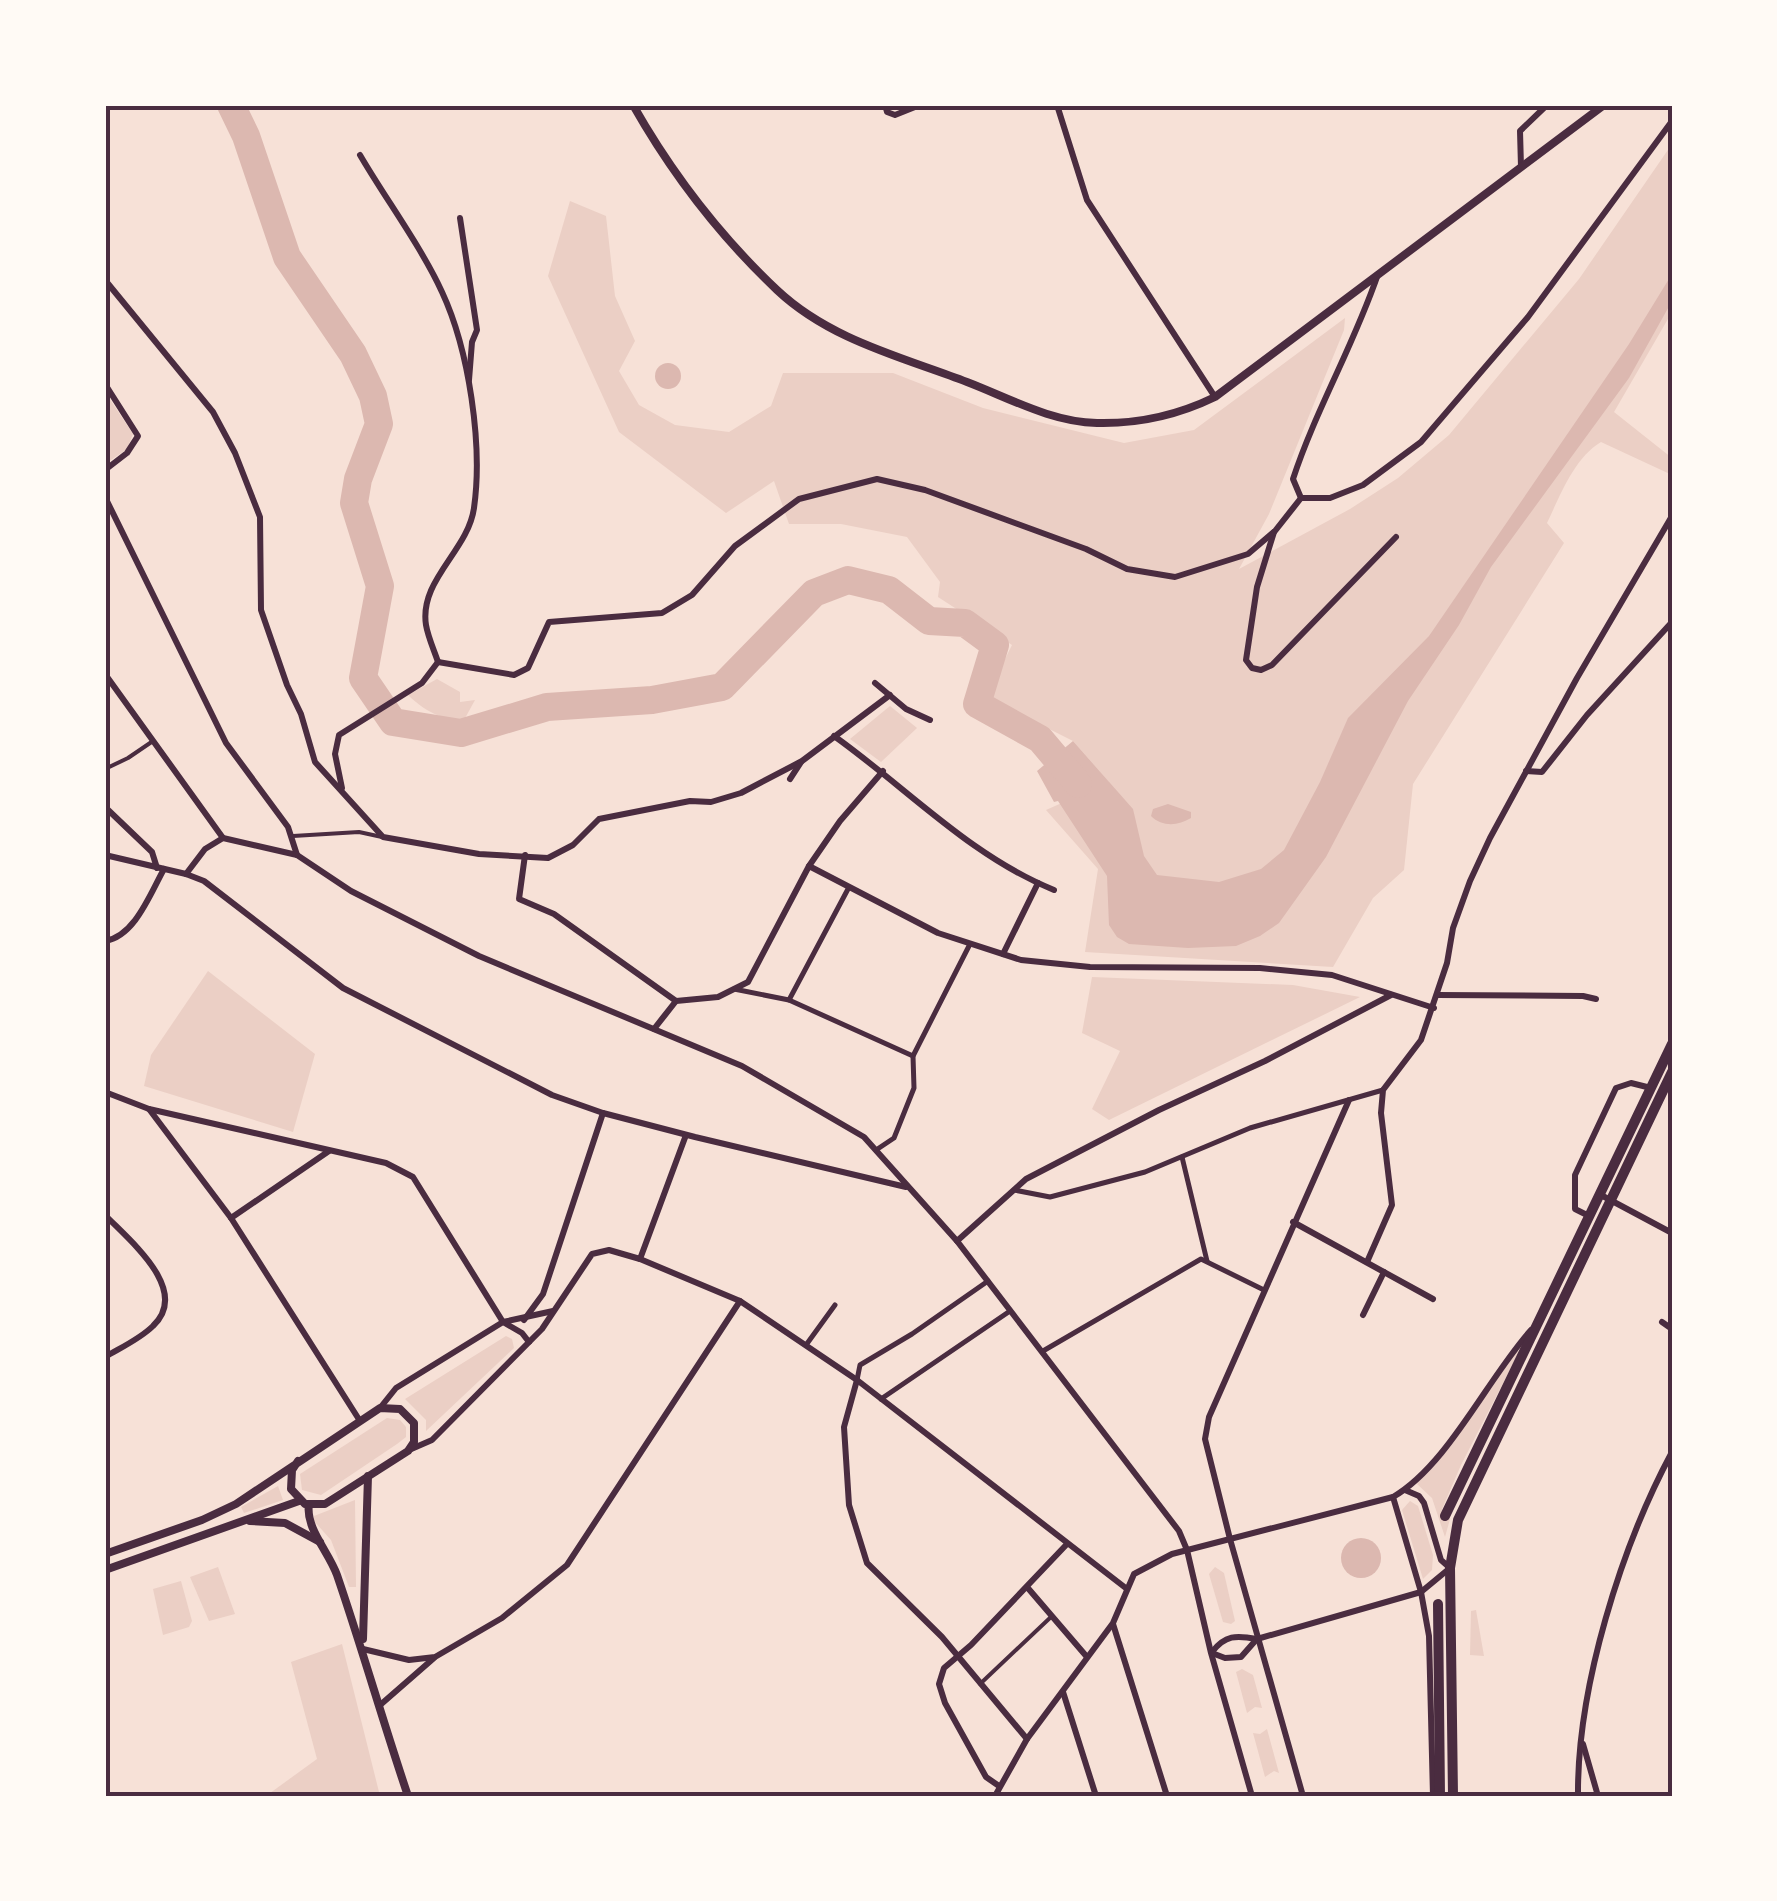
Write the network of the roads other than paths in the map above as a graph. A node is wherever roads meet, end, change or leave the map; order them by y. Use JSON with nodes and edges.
{"nodes":[{"id":1,"x":633,"y":105,"type":"edge"},
{"id":2,"x":885,"y":105,"type":"edge"},
{"id":3,"x":920,"y":105,"type":"edge"},
{"id":4,"x":1057,"y":105,"type":"edge"},
{"id":5,"x":1547,"y":105,"type":"edge"},
{"id":6,"x":1604,"y":105,"type":"edge"},
{"id":7,"x":1672,"y":121,"type":"edge"},
{"id":8,"x":360,"y":156,"type":"dead end"},
{"id":9,"x":1522,"y":170,"type":"junction"},
{"id":10,"x":460,"y":218,"type":"dead end"},
{"id":11,"x":1378,"y":274,"type":"junction"},
{"id":12,"x":105,"y":280,"type":"edge"},
{"id":13,"x":105,"y":384,"type":"edge"},
{"id":14,"x":468,"y":386,"type":"junction"},
{"id":15,"x":1215,"y":397,"type":"junction"},
{"id":16,"x":105,"y":470,"type":"edge"},
{"id":17,"x":105,"y":497,"type":"edge"},
{"id":18,"x":1301,"y":498,"type":"junction"},
{"id":19,"x":1672,"y":516,"type":"edge"},
{"id":20,"x":1275,"y":531,"type":"junction"},
{"id":21,"x":1396,"y":537,"type":"dead end"},
{"id":22,"x":1672,"y":622,"type":"edge"},
{"id":23,"x":438,"y":662,"type":"junction"},
{"id":24,"x":105,"y":674,"type":"edge"},
{"id":25,"x":875,"y":683,"type":"dead end"},
{"id":26,"x":890,"y":696,"type":"junction"},
{"id":27,"x":930,"y":720,"type":"dead end"},
{"id":28,"x":834,"y":736,"type":"junction"},
{"id":29,"x":152,"y":740,"type":"junction"},
{"id":30,"x":802,"y":761,"type":"junction"},
{"id":31,"x":105,"y":769,"type":"edge"},
{"id":32,"x":884,"y":771,"type":"junction"},
{"id":33,"x":1526,"y":772,"type":"junction"},
{"id":34,"x":790,"y":778,"type":"dead end"},
{"id":35,"x":343,"y":790,"type":"junction"},
{"id":36,"x":105,"y":807,"type":"edge"},
{"id":37,"x":293,"y":836,"type":"junction"},
{"id":38,"x":223,"y":838,"type":"junction"},
{"id":39,"x":383,"y":838,"type":"junction"},
{"id":40,"x":105,"y":855,"type":"edge"},
{"id":41,"x":297,"y":855,"type":"junction"},
{"id":42,"x":525,"y":855,"type":"junction"},
{"id":43,"x":810,"y":866,"type":"junction"},
{"id":44,"x":160,"y":868,"type":"junction"},
{"id":45,"x":186,"y":874,"type":"junction"},
{"id":46,"x":1038,"y":884,"type":"junction"},
{"id":47,"x":848,"y":889,"type":"junction"},
{"id":48,"x":1054,"y":890,"type":"dead end"},
{"id":49,"x":105,"y":942,"type":"edge"},
{"id":50,"x":970,"y":944,"type":"junction"},
{"id":51,"x":1003,"y":954,"type":"junction"},
{"id":52,"x":732,"y":989,"type":"junction"},
{"id":53,"x":1392,"y":994,"type":"junction"},
{"id":54,"x":1437,"y":995,"type":"junction"},
{"id":55,"x":1596,"y":999,"type":"dead end"},
{"id":56,"x":789,"y":1000,"type":"junction"},
{"id":57,"x":676,"y":1001,"type":"junction"},
{"id":58,"x":1434,"y":1008,"type":"junction"},
{"id":59,"x":654,"y":1029,"type":"junction"},
{"id":60,"x":1672,"y":1044,"type":"edge"},
{"id":61,"x":913,"y":1056,"type":"junction"},
{"id":62,"x":1672,"y":1072,"type":"edge"},
{"id":63,"x":1652,"y":1088,"type":"junction"},
{"id":64,"x":1383,"y":1090,"type":"junction"},
{"id":65,"x":105,"y":1092,"type":"edge"},
{"id":66,"x":1348,"y":1100,"type":"junction"},
{"id":67,"x":149,"y":1109,"type":"junction"},
{"id":68,"x":604,"y":1113,"type":"junction"},
{"id":69,"x":686,"y":1134,"type":"junction"},
{"id":70,"x":330,"y":1150,"type":"junction"},
{"id":71,"x":876,"y":1150,"type":"junction"},
{"id":72,"x":1182,"y":1156,"type":"junction"},
{"id":73,"x":907,"y":1187,"type":"junction"},
{"id":74,"x":1012,"y":1190,"type":"junction"},
{"id":75,"x":1604,"y":1197,"type":"junction"},
{"id":76,"x":105,"y":1216,"type":"edge"},
{"id":77,"x":1589,"y":1216,"type":"junction"},
{"id":78,"x":231,"y":1218,"type":"junction"},
{"id":79,"x":1294,"y":1222,"type":"junction"},
{"id":80,"x":1672,"y":1233,"type":"edge"},
{"id":81,"x":957,"y":1241,"type":"junction"},
{"id":82,"x":640,"y":1260,"type":"junction"},
{"id":83,"x":1207,"y":1261,"type":"junction"},
{"id":84,"x":1367,"y":1262,"type":"junction"},
{"id":85,"x":1384,"y":1272,"type":"junction"},
{"id":86,"x":988,"y":1281,"type":"junction"},
{"id":87,"x":1264,"y":1290,"type":"junction"},
{"id":88,"x":1433,"y":1300,"type":"dead end"},
{"id":89,"x":740,"y":1301,"type":"junction"},
{"id":90,"x":835,"y":1304,"type":"dead end"},
{"id":91,"x":1010,"y":1310,"type":"junction"},
{"id":92,"x":554,"y":1311,"type":"junction"},
{"id":93,"x":1363,"y":1315,"type":"dead end"},
{"id":94,"x":524,"y":1320,"type":"junction"},
{"id":95,"x":503,"y":1322,"type":"junction"},
{"id":96,"x":1538,"y":1322,"type":"junction"},
{"id":97,"x":1662,"y":1322,"type":"dead end"},
{"id":98,"x":1672,"y":1329,"type":"edge"},
{"id":99,"x":528,"y":1342,"type":"junction"},
{"id":100,"x":806,"y":1345,"type":"junction"},
{"id":101,"x":1043,"y":1352,"type":"junction"},
{"id":102,"x":105,"y":1356,"type":"edge"},
{"id":103,"x":857,"y":1380,"type":"junction"},
{"id":104,"x":881,"y":1399,"type":"junction"},
{"id":105,"x":380,"y":1408,"type":"junction"},
{"id":106,"x":360,"y":1421,"type":"junction"},
{"id":107,"x":408,"y":1450,"type":"junction"},
{"id":108,"x":1672,"y":1452,"type":"edge"},
{"id":109,"x":298,"y":1461,"type":"junction"},
{"id":110,"x":368,"y":1476,"type":"junction"},
{"id":111,"x":1405,"y":1490,"type":"junction"},
{"id":112,"x":1393,"y":1498,"type":"junction"},
{"id":113,"x":304,"y":1503,"type":"junction"},
{"id":114,"x":1445,"y":1516,"type":"dead end"},
{"id":115,"x":244,"y":1520,"type":"junction"},
{"id":116,"x":1230,"y":1539,"type":"junction"},
{"id":117,"x":320,"y":1542,"type":"junction"},
{"id":118,"x":1068,"y":1544,"type":"junction"},
{"id":119,"x":1187,"y":1550,"type":"junction"},
{"id":120,"x":105,"y":1554,"type":"edge"},
{"id":121,"x":1450,"y":1568,"type":"junction"},
{"id":122,"x":105,"y":1570,"type":"edge"},
{"id":123,"x":1027,"y":1587,"type":"junction"},
{"id":124,"x":1127,"y":1589,"type":"junction"},
{"id":125,"x":1421,"y":1592,"type":"junction"},
{"id":126,"x":1438,"y":1604,"type":"dead end"},
{"id":127,"x":1052,"y":1616,"type":"junction"},
{"id":128,"x":1113,"y":1623,"type":"junction"},
{"id":129,"x":1257,"y":1638,"type":"junction"},
{"id":130,"x":363,"y":1649,"type":"junction"},
{"id":131,"x":1211,"y":1653,"type":"junction"},
{"id":132,"x":956,"y":1656,"type":"junction"},
{"id":133,"x":1087,"y":1656,"type":"junction"},
{"id":134,"x":434,"y":1657,"type":"junction"},
{"id":135,"x":980,"y":1684,"type":"junction"},
{"id":136,"x":1063,"y":1691,"type":"junction"},
{"id":137,"x":378,"y":1708,"type":"junction"},
{"id":138,"x":1581,"y":1738,"type":"junction"},
{"id":139,"x":1027,"y":1739,"type":"junction"},
{"id":140,"x":999,"y":1786,"type":"junction"},
{"id":141,"x":408,"y":1796,"type":"edge"},
{"id":142,"x":995,"y":1796,"type":"edge"},
{"id":143,"x":1096,"y":1796,"type":"edge"},
{"id":144,"x":1167,"y":1796,"type":"edge"},
{"id":145,"x":1252,"y":1796,"type":"edge"},
{"id":146,"x":1303,"y":1796,"type":"edge"},
{"id":147,"x":1436,"y":1796,"type":"edge"},
{"id":148,"x":1453,"y":1796,"type":"edge"},
{"id":149,"x":1578,"y":1796,"type":"edge"},
{"id":150,"x":1598,"y":1796,"type":"edge"}],
"edges":[{"from":1,"to":15,"type":"street"},
{"from":2,"to":3,"type":"street"},
{"from":4,"to":15,"type":"street"},
{"from":5,"to":9,"type":"street"},
{"from":6,"to":9,"type":"street"},
{"from":7,"to":18,"type":"street"},
{"from":8,"to":14,"type":"street"},
{"from":9,"to":11,"type":"street"},
{"from":10,"to":14,"type":"street"},
{"from":11,"to":15,"type":"street"},
{"from":11,"to":18,"type":"street"},
{"from":12,"to":35,"type":"street"},
{"from":13,"to":16,"type":"street"},
{"from":14,"to":23,"type":"street"},
{"from":17,"to":37,"type":"street"},
{"from":18,"to":20,"type":"street"},
{"from":19,"to":33,"type":"street"},
{"from":20,"to":21,"type":"street"},
{"from":20,"to":23,"type":"street"},
{"from":22,"to":33,"type":"street"},
{"from":23,"to":35,"type":"street"},
{"from":24,"to":29,"type":"street"},
{"from":25,"to":26,"type":"street"},
{"from":26,"to":27,"type":"street"},
{"from":26,"to":28,"type":"street"},
{"from":28,"to":30,"type":"street"},
{"from":28,"to":32,"type":"street"},
{"from":29,"to":31,"type":"lane"},
{"from":29,"to":38,"type":"street"},
{"from":30,"to":34,"type":"street"},
{"from":30,"to":42,"type":"street"},
{"from":32,"to":43,"type":"street"},
{"from":32,"to":46,"type":"street"},
{"from":33,"to":54,"type":"street"},
{"from":35,"to":39,"type":"street"},
{"from":36,"to":44,"type":"street"},
{"from":37,"to":39,"type":"lane"},
{"from":37,"to":41,"type":"street"},
{"from":38,"to":41,"type":"street"},
{"from":38,"to":45,"type":"street"},
{"from":39,"to":42,"type":"street"},
{"from":40,"to":44,"type":"street"},
{"from":41,"to":59,"type":"street"},
{"from":42,"to":57,"type":"street"},
{"from":43,"to":47,"type":"street"},
{"from":43,"to":52,"type":"street"},
{"from":44,"to":45,"type":"street"},
{"from":44,"to":49,"type":"street"},
{"from":45,"to":68,"type":"street"},
{"from":46,"to":48,"type":"street"},
{"from":46,"to":51,"type":"street"},
{"from":47,"to":50,"type":"street"},
{"from":47,"to":56,"type":"street"},
{"from":50,"to":51,"type":"street"},
{"from":50,"to":61,"type":"street"},
{"from":51,"to":53,"type":"street"},
{"from":52,"to":56,"type":"street"},
{"from":52,"to":57,"type":"street"},
{"from":53,"to":58,"type":"street"},
{"from":53,"to":74,"type":"street"},
{"from":54,"to":55,"type":"street"},
{"from":54,"to":58,"type":"street"},
{"from":56,"to":61,"type":"street"},
{"from":57,"to":59,"type":"street"},
{"from":58,"to":64,"type":"street"},
{"from":59,"to":71,"type":"street"},
{"from":60,"to":63,"type":"main road"},
{"from":61,"to":71,"type":"street"},
{"from":62,"to":75,"type":"main road"},
{"from":63,"to":75,"type":"main road"},
{"from":63,"to":77,"type":"street"},
{"from":64,"to":66,"type":"street"},
{"from":64,"to":84,"type":"street"},
{"from":65,"to":67,"type":"street"},
{"from":66,"to":72,"type":"street"},
{"from":66,"to":79,"type":"street"},
{"from":67,"to":70,"type":"street"},
{"from":67,"to":78,"type":"street"},
{"from":68,"to":69,"type":"street"},
{"from":68,"to":94,"type":"street"},
{"from":69,"to":73,"type":"street"},
{"from":69,"to":82,"type":"street"},
{"from":70,"to":78,"type":"street"},
{"from":70,"to":95,"type":"street"},
{"from":71,"to":73,"type":"street"},
{"from":72,"to":74,"type":"street"},
{"from":72,"to":83,"type":"street"},
{"from":73,"to":81,"type":"street"},
{"from":74,"to":81,"type":"street"},
{"from":75,"to":77,"type":"main road"},
{"from":75,"to":80,"type":"street"},
{"from":75,"to":121,"type":"main road"},
{"from":76,"to":102,"type":"street"},
{"from":77,"to":96,"type":"main road"},
{"from":78,"to":106,"type":"street"},
{"from":79,"to":84,"type":"street"},
{"from":79,"to":87,"type":"street"},
{"from":81,"to":86,"type":"street"},
{"from":82,"to":89,"type":"street"},
{"from":82,"to":92,"type":"street"},
{"from":83,"to":87,"type":"street"},
{"from":83,"to":101,"type":"street"},
{"from":84,"to":85,"type":"street"},
{"from":85,"to":88,"type":"street"},
{"from":85,"to":93,"type":"street"},
{"from":86,"to":91,"type":"street"},
{"from":86,"to":103,"type":"street"},
{"from":87,"to":116,"type":"street"},
{"from":89,"to":100,"type":"street"},
{"from":89,"to":134,"type":"street"},
{"from":90,"to":100,"type":"street"},
{"from":91,"to":101,"type":"street"},
{"from":91,"to":104,"type":"street"},
{"from":92,"to":94,"type":"street"},
{"from":92,"to":99,"type":"street"},
{"from":94,"to":95,"type":"street"},
{"from":95,"to":99,"type":"street"},
{"from":95,"to":105,"type":"street"},
{"from":96,"to":111,"type":"street"},
{"from":96,"to":114,"type":"main road"},
{"from":97,"to":98,"type":"street"},
{"from":99,"to":107,"type":"street"},
{"from":100,"to":103,"type":"street"},
{"from":101,"to":119,"type":"street"},
{"from":103,"to":104,"type":"street"},
{"from":103,"to":132,"type":"street"},
{"from":104,"to":118,"type":"street"},
{"from":105,"to":106,"type":"street"},
{"from":105,"to":107,"type":"street"},
{"from":106,"to":109,"type":"street"},
{"from":107,"to":110,"type":"street"},
{"from":108,"to":138,"type":"street"},
{"from":109,"to":113,"type":"street"},
{"from":109,"to":120,"type":"street"},
{"from":110,"to":113,"type":"street"},
{"from":110,"to":130,"type":"street"},
{"from":111,"to":112,"type":"street"},
{"from":111,"to":121,"type":"street"},
{"from":112,"to":116,"type":"street"},
{"from":112,"to":125,"type":"street"},
{"from":113,"to":115,"type":"street"},
{"from":113,"to":117,"type":"street"},
{"from":115,"to":117,"type":"street"},
{"from":115,"to":122,"type":"street"},
{"from":116,"to":119,"type":"street"},
{"from":116,"to":129,"type":"street"},
{"from":117,"to":130,"type":"street"},
{"from":118,"to":123,"type":"street"},
{"from":118,"to":124,"type":"street"},
{"from":119,"to":124,"type":"street"},
{"from":119,"to":131,"type":"street"},
{"from":121,"to":125,"type":"street"},
{"from":121,"to":148,"type":"main road"},
{"from":123,"to":127,"type":"street"},
{"from":123,"to":132,"type":"street"},
{"from":124,"to":128,"type":"street"},
{"from":125,"to":129,"type":"street"},
{"from":125,"to":147,"type":"street"},
{"from":126,"to":147,"type":"main road"},
{"from":127,"to":133,"type":"street"},
{"from":127,"to":135,"type":"lane"},
{"from":128,"to":133,"type":"street"},
{"from":128,"to":144,"type":"street"},
{"from":129,"to":131,"type":"street"},
{"from":129,"to":131,"type":"street"},
{"from":129,"to":146,"type":"street"},
{"from":130,"to":134,"type":"street"},
{"from":130,"to":137,"type":"street"},
{"from":131,"to":145,"type":"street"},
{"from":132,"to":135,"type":"street"},
{"from":132,"to":140,"type":"street"},
{"from":133,"to":136,"type":"street"},
{"from":134,"to":137,"type":"street"},
{"from":135,"to":139,"type":"street"},
{"from":136,"to":139,"type":"street"},
{"from":136,"to":143,"type":"street"},
{"from":137,"to":141,"type":"street"},
{"from":138,"to":149,"type":"street"},
{"from":138,"to":150,"type":"street"},
{"from":139,"to":140,"type":"street"},
{"from":140,"to":142,"type":"street"}]}
